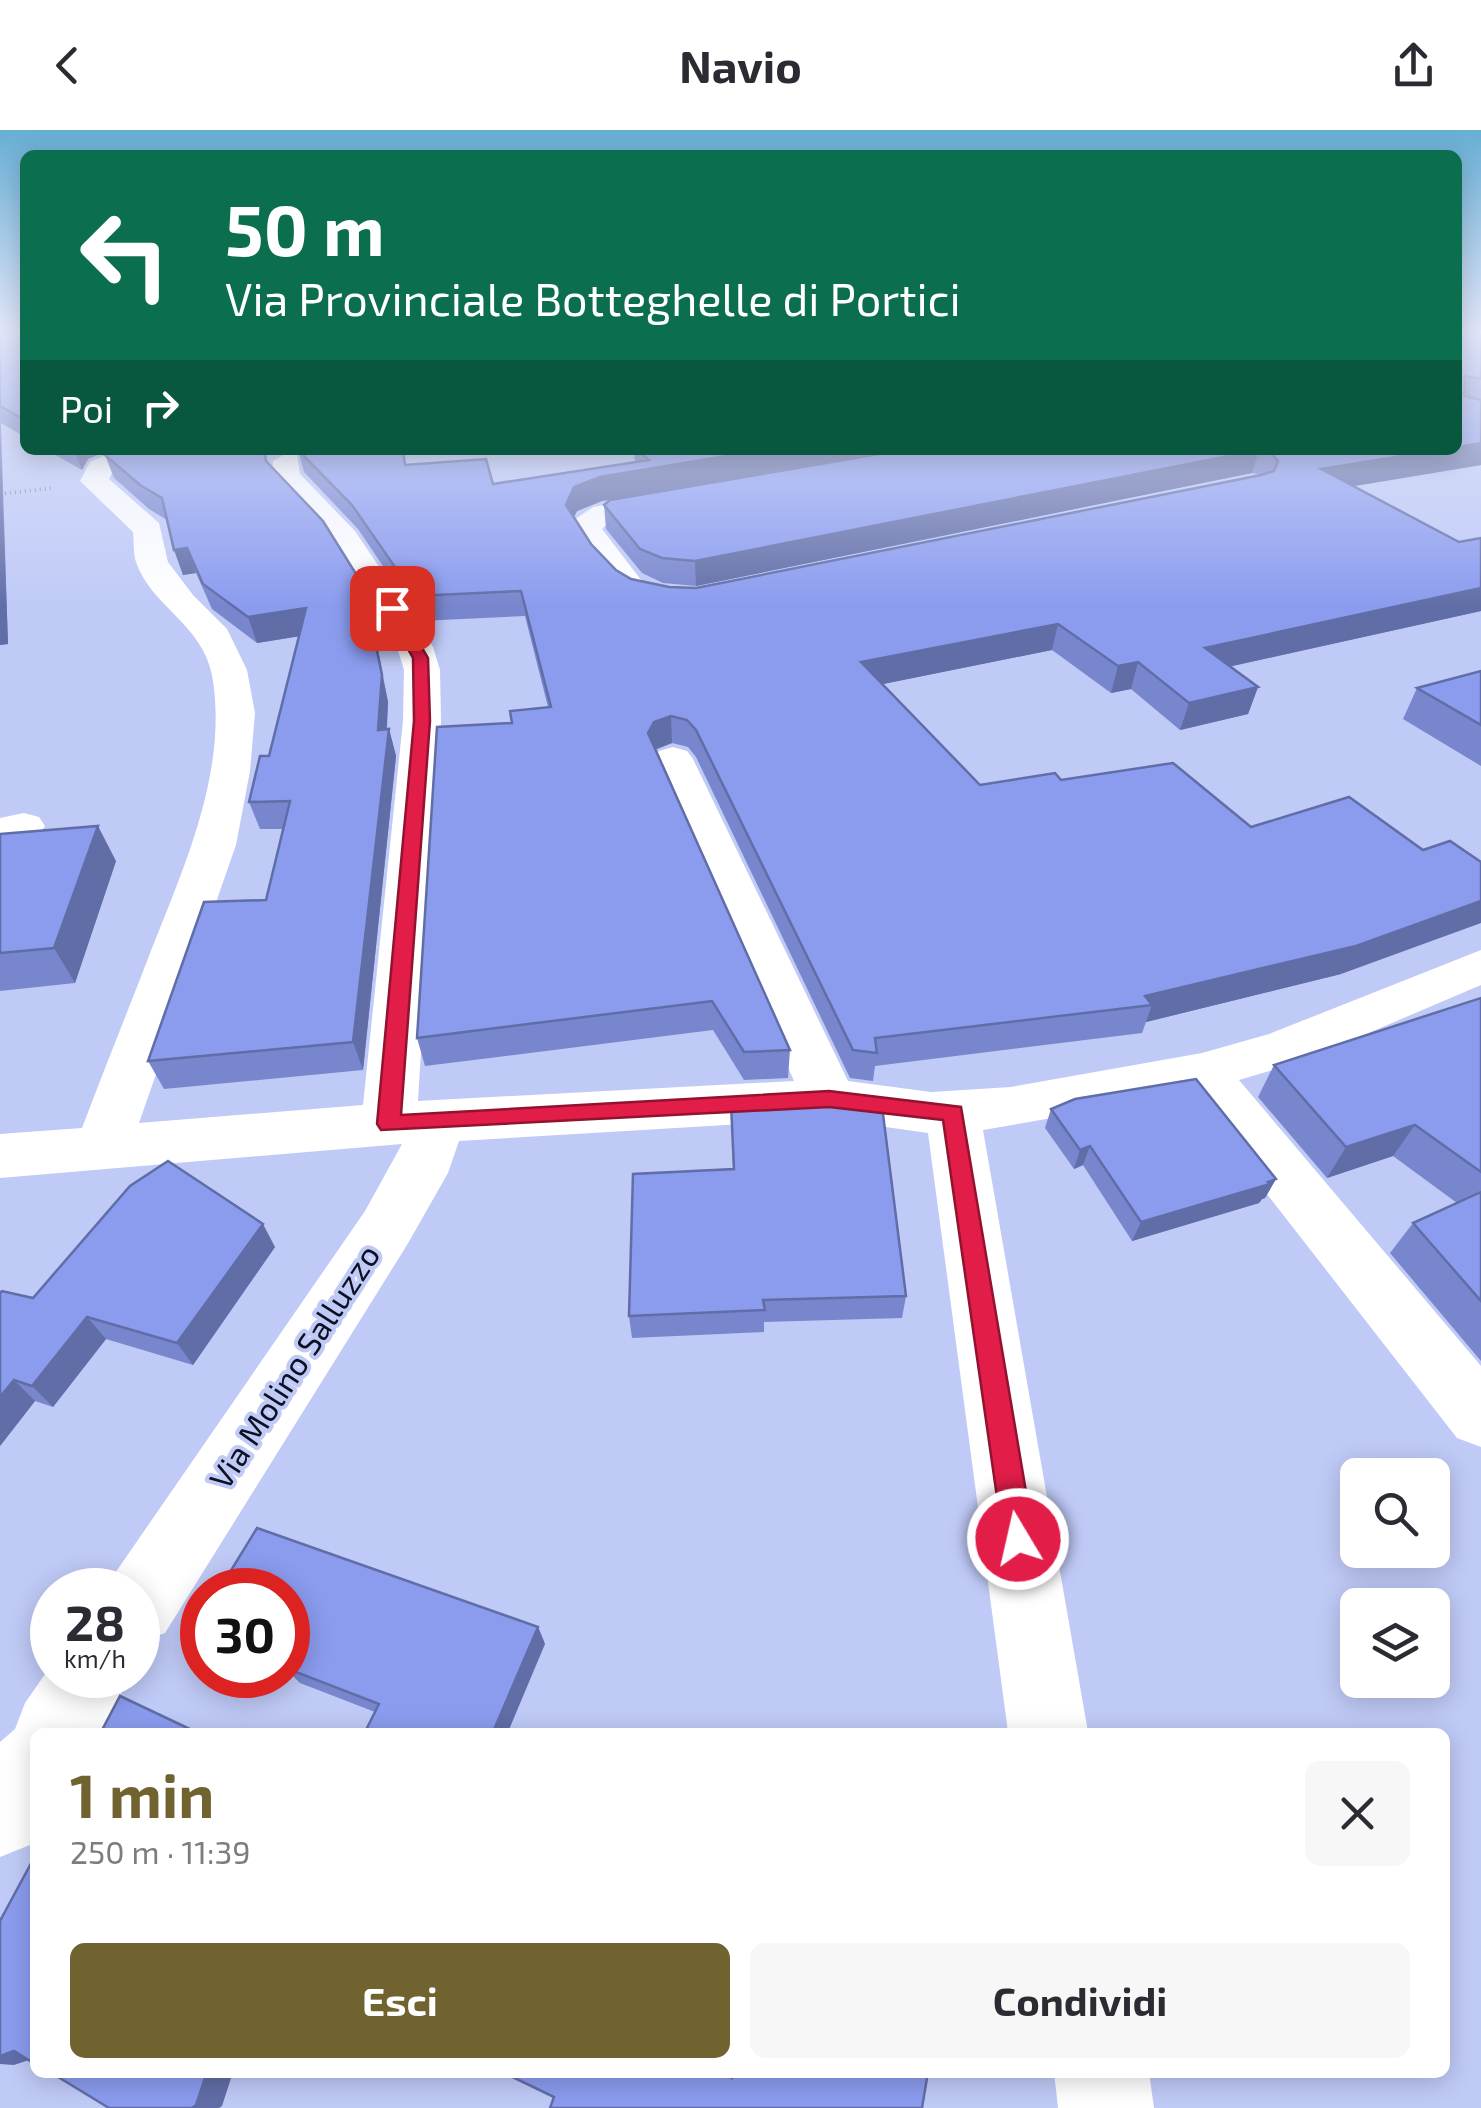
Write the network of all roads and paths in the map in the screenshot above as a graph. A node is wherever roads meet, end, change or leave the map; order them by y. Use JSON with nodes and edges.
{"nodes":[{"id":1,"x":128,"y":455,"type":"edge"},
{"id":2,"x":289,"y":457,"type":"edge"},
{"id":3,"x":698,"y":496,"type":"edge"},
{"id":4,"x":696,"y":600,"type":"edge"},
{"id":5,"x":672,"y":759,"type":"edge"},
{"id":6,"x":1481,"y":966,"type":"edge"},
{"id":7,"x":1202,"y":1072,"type":"junction"},
{"id":8,"x":829,"y":1099,"type":"junction"},
{"id":9,"x":953,"y":1113,"type":"junction"},
{"id":10,"x":414,"y":1123,"type":"junction"},
{"id":11,"x":102,"y":1148,"type":"junction"},
{"id":12,"x":0,"y":1156,"type":"edge"},
{"id":13,"x":1481,"y":1416,"type":"edge"},
{"id":14,"x":160,"y":1572,"type":"edge"},
{"id":15,"x":77,"y":1698,"type":"edge"},
{"id":16,"x":57,"y":1728,"type":"edge"},
{"id":17,"x":1047,"y":1728,"type":"edge"},
{"id":18,"x":30,"y":1770,"type":"edge"},
{"id":19,"x":0,"y":1815,"type":"edge"},
{"id":20,"x":1101,"y":2078,"type":"edge"},
{"id":21,"x":1106,"y":2108,"type":"edge"}],
"edges":[{"from":1,"to":11,"type":"street"},
{"from":2,"to":10,"type":"street","name":"Via Molino Salluzzo"},
{"from":3,"to":4,"type":"street"},
{"from":5,"to":8,"type":"street"},
{"from":6,"to":7,"type":"street"},
{"from":7,"to":9,"type":"street"},
{"from":7,"to":13,"type":"street"},
{"from":8,"to":9,"type":"street"},
{"from":8,"to":10,"type":"street"},
{"from":9,"to":17,"type":"street"},
{"from":10,"to":11,"type":"street"},
{"from":10,"to":14,"type":"street","name":"Via Molino Salluzzo"},
{"from":11,"to":12,"type":"street"},
{"from":15,"to":16,"type":"street"},
{"from":18,"to":19,"type":"street"},
{"from":20,"to":21,"type":"street"}]}
